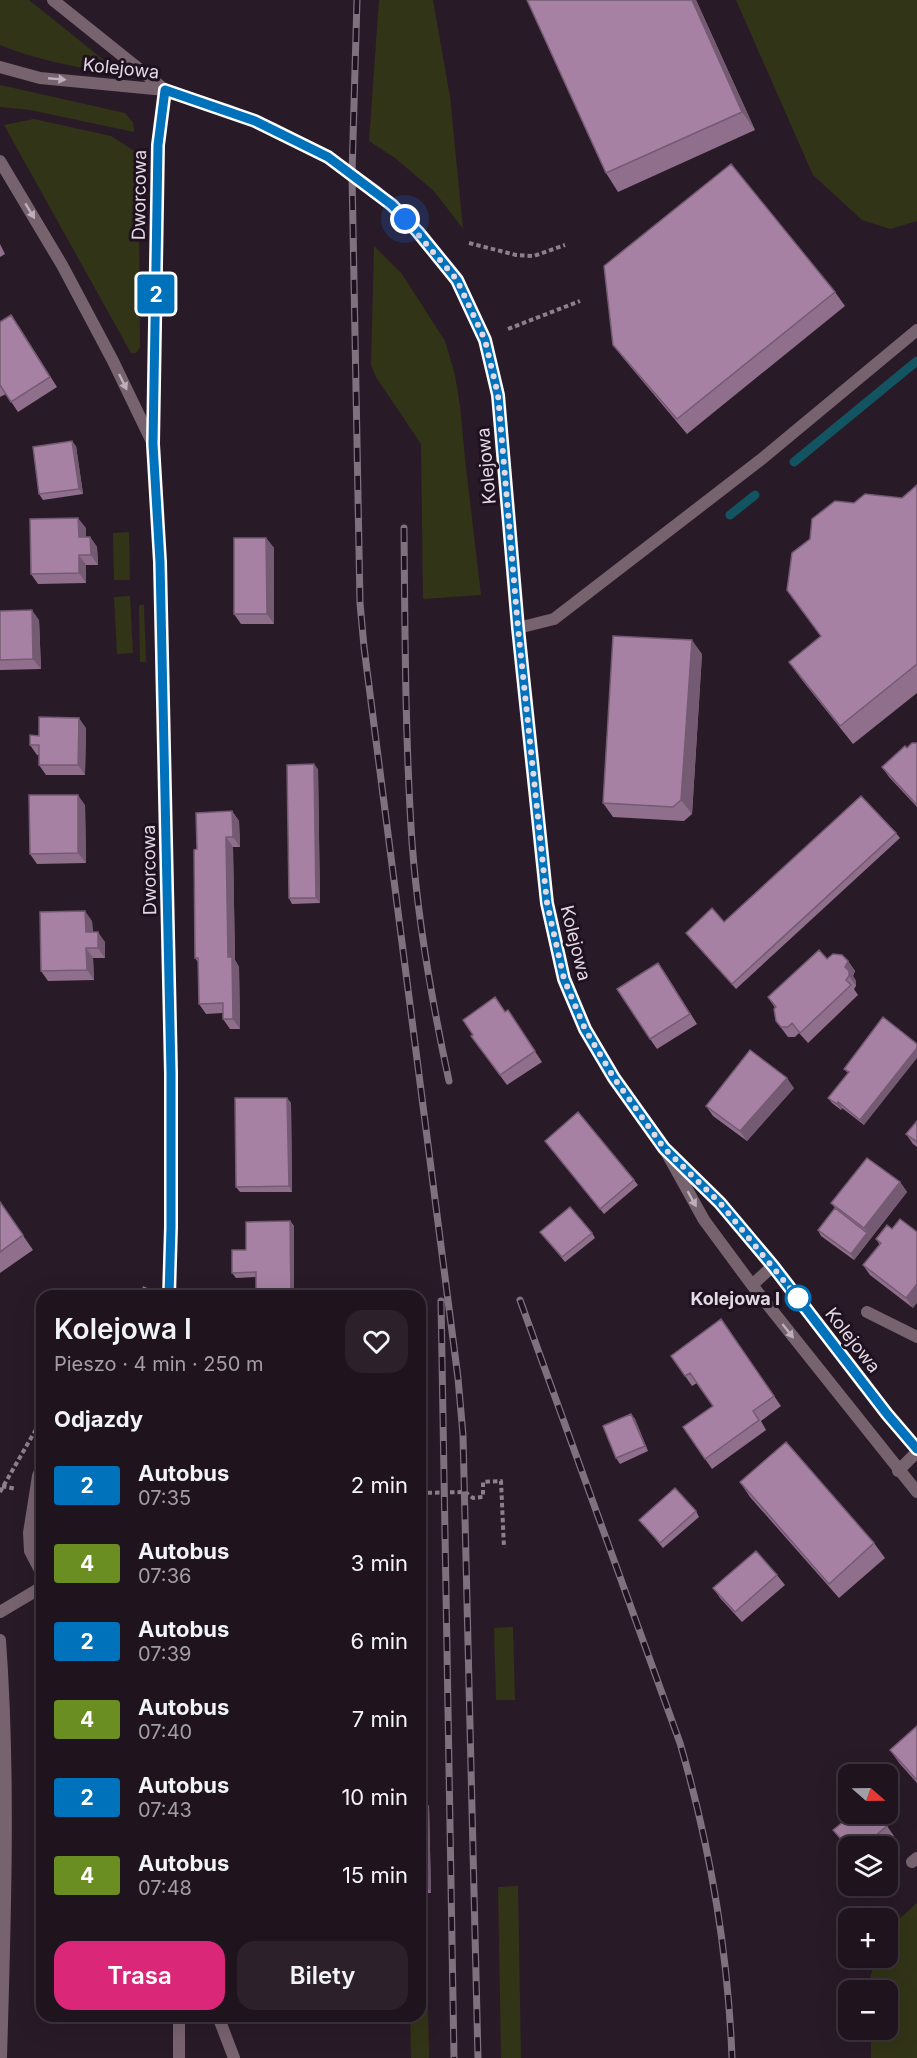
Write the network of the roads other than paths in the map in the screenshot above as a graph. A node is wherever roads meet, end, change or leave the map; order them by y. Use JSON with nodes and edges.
{"nodes":[{"id":1,"x":53,"y":0,"type":"edge"},
{"id":2,"x":0,"y":67,"type":"edge"},
{"id":3,"x":165,"y":90,"type":"junction"},
{"id":4,"x":0,"y":161,"type":"edge"},
{"id":5,"x":917,"y":330,"type":"edge"},
{"id":6,"x":153,"y":444,"type":"junction"},
{"id":7,"x":518,"y":628,"type":"junction"},
{"id":8,"x":664,"y":1148,"type":"junction"},
{"id":9,"x":773,"y":1266,"type":"junction"},
{"id":10,"x":752,"y":1286,"type":"junction"},
{"id":11,"x":169,"y":1290,"type":"edge"},
{"id":12,"x":867,"y":1312,"type":"dead end"},
{"id":13,"x":917,"y":1337,"type":"edge"},
{"id":14,"x":917,"y":1451,"type":"edge"},
{"id":15,"x":898,"y":1471,"type":"junction"},
{"id":16,"x":36,"y":1489,"type":"edge"},
{"id":17,"x":917,"y":1492,"type":"edge"},
{"id":18,"x":36,"y":1562,"type":"edge"},
{"id":19,"x":36,"y":1591,"type":"edge"},
{"id":20,"x":0,"y":1612,"type":"edge"},
{"id":21,"x":0,"y":1640,"type":"edge"},
{"id":22,"x":179,"y":2022,"type":"edge"},
{"id":23,"x":220,"y":2022,"type":"edge"},
{"id":24,"x":1,"y":2058,"type":"edge"},
{"id":25,"x":179,"y":2058,"type":"edge"},
{"id":26,"x":234,"y":2058,"type":"edge"}],
"edges":[{"from":1,"to":3,"type":"street"},
{"from":2,"to":3,"type":"street","name":"Kolejowa","one_way":true},
{"from":3,"to":6,"type":"street","name":"Dworcowa"},
{"from":3,"to":7,"type":"street","name":"Kolejowa"},
{"from":4,"to":6,"type":"street","name":"Dworcowa","one_way":true},
{"from":5,"to":7,"type":"street"},
{"from":6,"to":11,"type":"street","name":"Dworcowa"},
{"from":7,"to":8,"type":"street","name":"Kolejowa"},
{"from":8,"to":9,"type":"street","name":"Kolejowa"},
{"from":8,"to":10,"type":"street","name":"Kolejowa","one_way":true},
{"from":9,"to":10,"type":"street"},
{"from":9,"to":14,"type":"street","name":"Kolejowa"},
{"from":10,"to":15,"type":"street","name":"Kolejowa","one_way":true},
{"from":12,"to":13,"type":"street"},
{"from":14,"to":15,"type":"street"},
{"from":15,"to":17,"type":"street","name":"Kolejowa"},
{"from":16,"to":18,"type":"street"},
{"from":19,"to":20,"type":"street"},
{"from":21,"to":24,"type":"street"},
{"from":22,"to":25,"type":"street"},
{"from":23,"to":26,"type":"street"}]}
